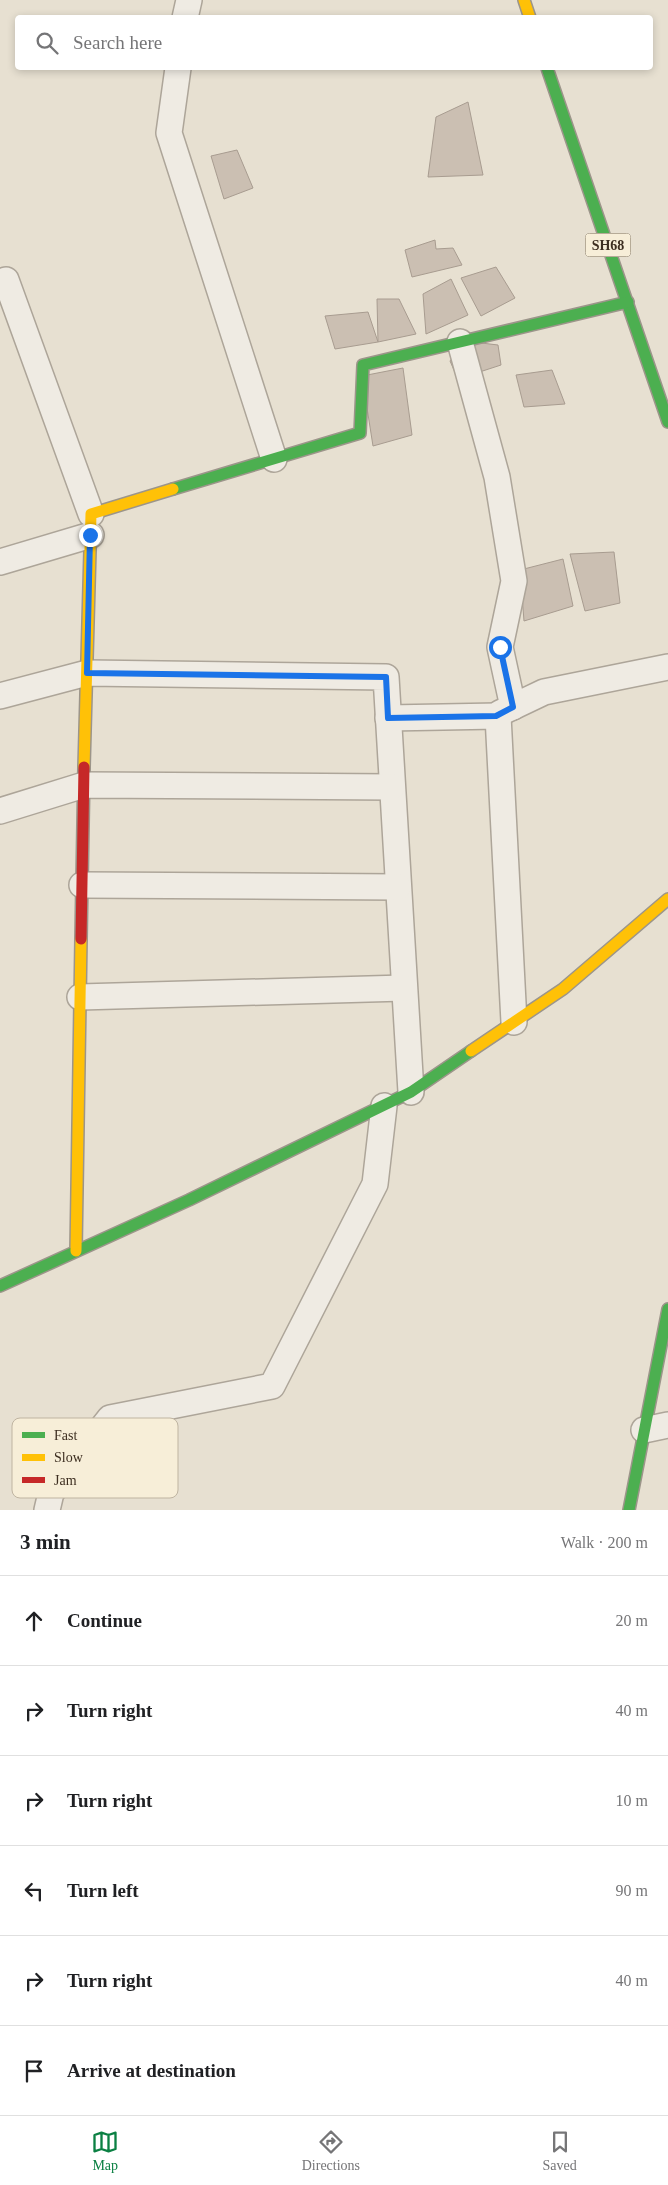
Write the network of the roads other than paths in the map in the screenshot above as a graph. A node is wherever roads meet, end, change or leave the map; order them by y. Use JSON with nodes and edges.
{"nodes":[{"id":1,"x":189,"y":0,"type":"edge"},
{"id":2,"x":524,"y":0,"type":"edge"},
{"id":3,"x":186,"y":15,"type":"edge"},
{"id":4,"x":529,"y":15,"type":"edge"},
{"id":5,"x":178,"y":70,"type":"edge"},
{"id":6,"x":548,"y":70,"type":"edge"},
{"id":7,"x":6,"y":280,"type":"dead end"},
{"id":8,"x":628,"y":302,"type":"junction"},
{"id":9,"x":460,"y":342,"type":"junction"},
{"id":10,"x":668,"y":422,"type":"edge"},
{"id":11,"x":274,"y":459,"type":"junction"},
{"id":12,"x":91,"y":525,"type":"junction"},
{"id":13,"x":0,"y":562,"type":"edge"},
{"id":14,"x":668,"y":667,"type":"edge"},
{"id":15,"x":87,"y":673,"type":"junction"},
{"id":16,"x":0,"y":696,"type":"edge"},
{"id":17,"x":504,"y":711,"type":"junction"},
{"id":18,"x":388,"y":718,"type":"junction"},
{"id":19,"x":84,"y":785,"type":"junction"},
{"id":20,"x":392,"y":787,"type":"junction"},
{"id":21,"x":0,"y":811,"type":"edge"},
{"id":22,"x":82,"y":885,"type":"junction"},
{"id":23,"x":398,"y":887,"type":"junction"},
{"id":24,"x":668,"y":899,"type":"edge"},
{"id":25,"x":404,"y":988,"type":"junction"},
{"id":26,"x":80,"y":997,"type":"junction"},
{"id":27,"x":514,"y":1022,"type":"junction"},
{"id":28,"x":411,"y":1092,"type":"junction"},
{"id":29,"x":384,"y":1106,"type":"junction"},
{"id":30,"x":76,"y":1251,"type":"junction"},
{"id":31,"x":0,"y":1286,"type":"edge"},
{"id":32,"x":667,"y":1323,"type":"edge"},
{"id":33,"x":110,"y":1418,"type":"edge"},
{"id":34,"x":668,"y":1425,"type":"edge"},
{"id":35,"x":644,"y":1430,"type":"junction"},
{"id":36,"x":629,"y":1510,"type":"edge"}],
"edges":[{"from":1,"to":3,"type":"street"},
{"from":2,"to":4,"type":"street"},
{"from":5,"to":11,"type":"street"},
{"from":6,"to":8,"type":"street","number":"SH68"},
{"from":7,"to":12,"type":"street"},
{"from":8,"to":9,"type":"street"},
{"from":8,"to":10,"type":"street","number":"SH68"},
{"from":9,"to":11,"type":"street"},
{"from":9,"to":17,"type":"street"},
{"from":11,"to":12,"type":"street"},
{"from":12,"to":13,"type":"street"},
{"from":12,"to":15,"type":"street"},
{"from":14,"to":17,"type":"street"},
{"from":15,"to":16,"type":"street"},
{"from":15,"to":18,"type":"street"},
{"from":15,"to":19,"type":"street"},
{"from":17,"to":18,"type":"street"},
{"from":17,"to":27,"type":"street"},
{"from":18,"to":20,"type":"street"},
{"from":19,"to":20,"type":"street"},
{"from":19,"to":21,"type":"street"},
{"from":19,"to":22,"type":"street"},
{"from":20,"to":23,"type":"street"},
{"from":22,"to":23,"type":"street"},
{"from":22,"to":26,"type":"street"},
{"from":23,"to":25,"type":"street"},
{"from":24,"to":27,"type":"street"},
{"from":25,"to":26,"type":"street"},
{"from":25,"to":28,"type":"street"},
{"from":26,"to":30,"type":"street"},
{"from":27,"to":28,"type":"street"},
{"from":28,"to":29,"type":"street"},
{"from":29,"to":30,"type":"street"},
{"from":29,"to":33,"type":"street"},
{"from":30,"to":31,"type":"street"},
{"from":32,"to":35,"type":"street"},
{"from":34,"to":35,"type":"street"},
{"from":35,"to":36,"type":"street"}]}
